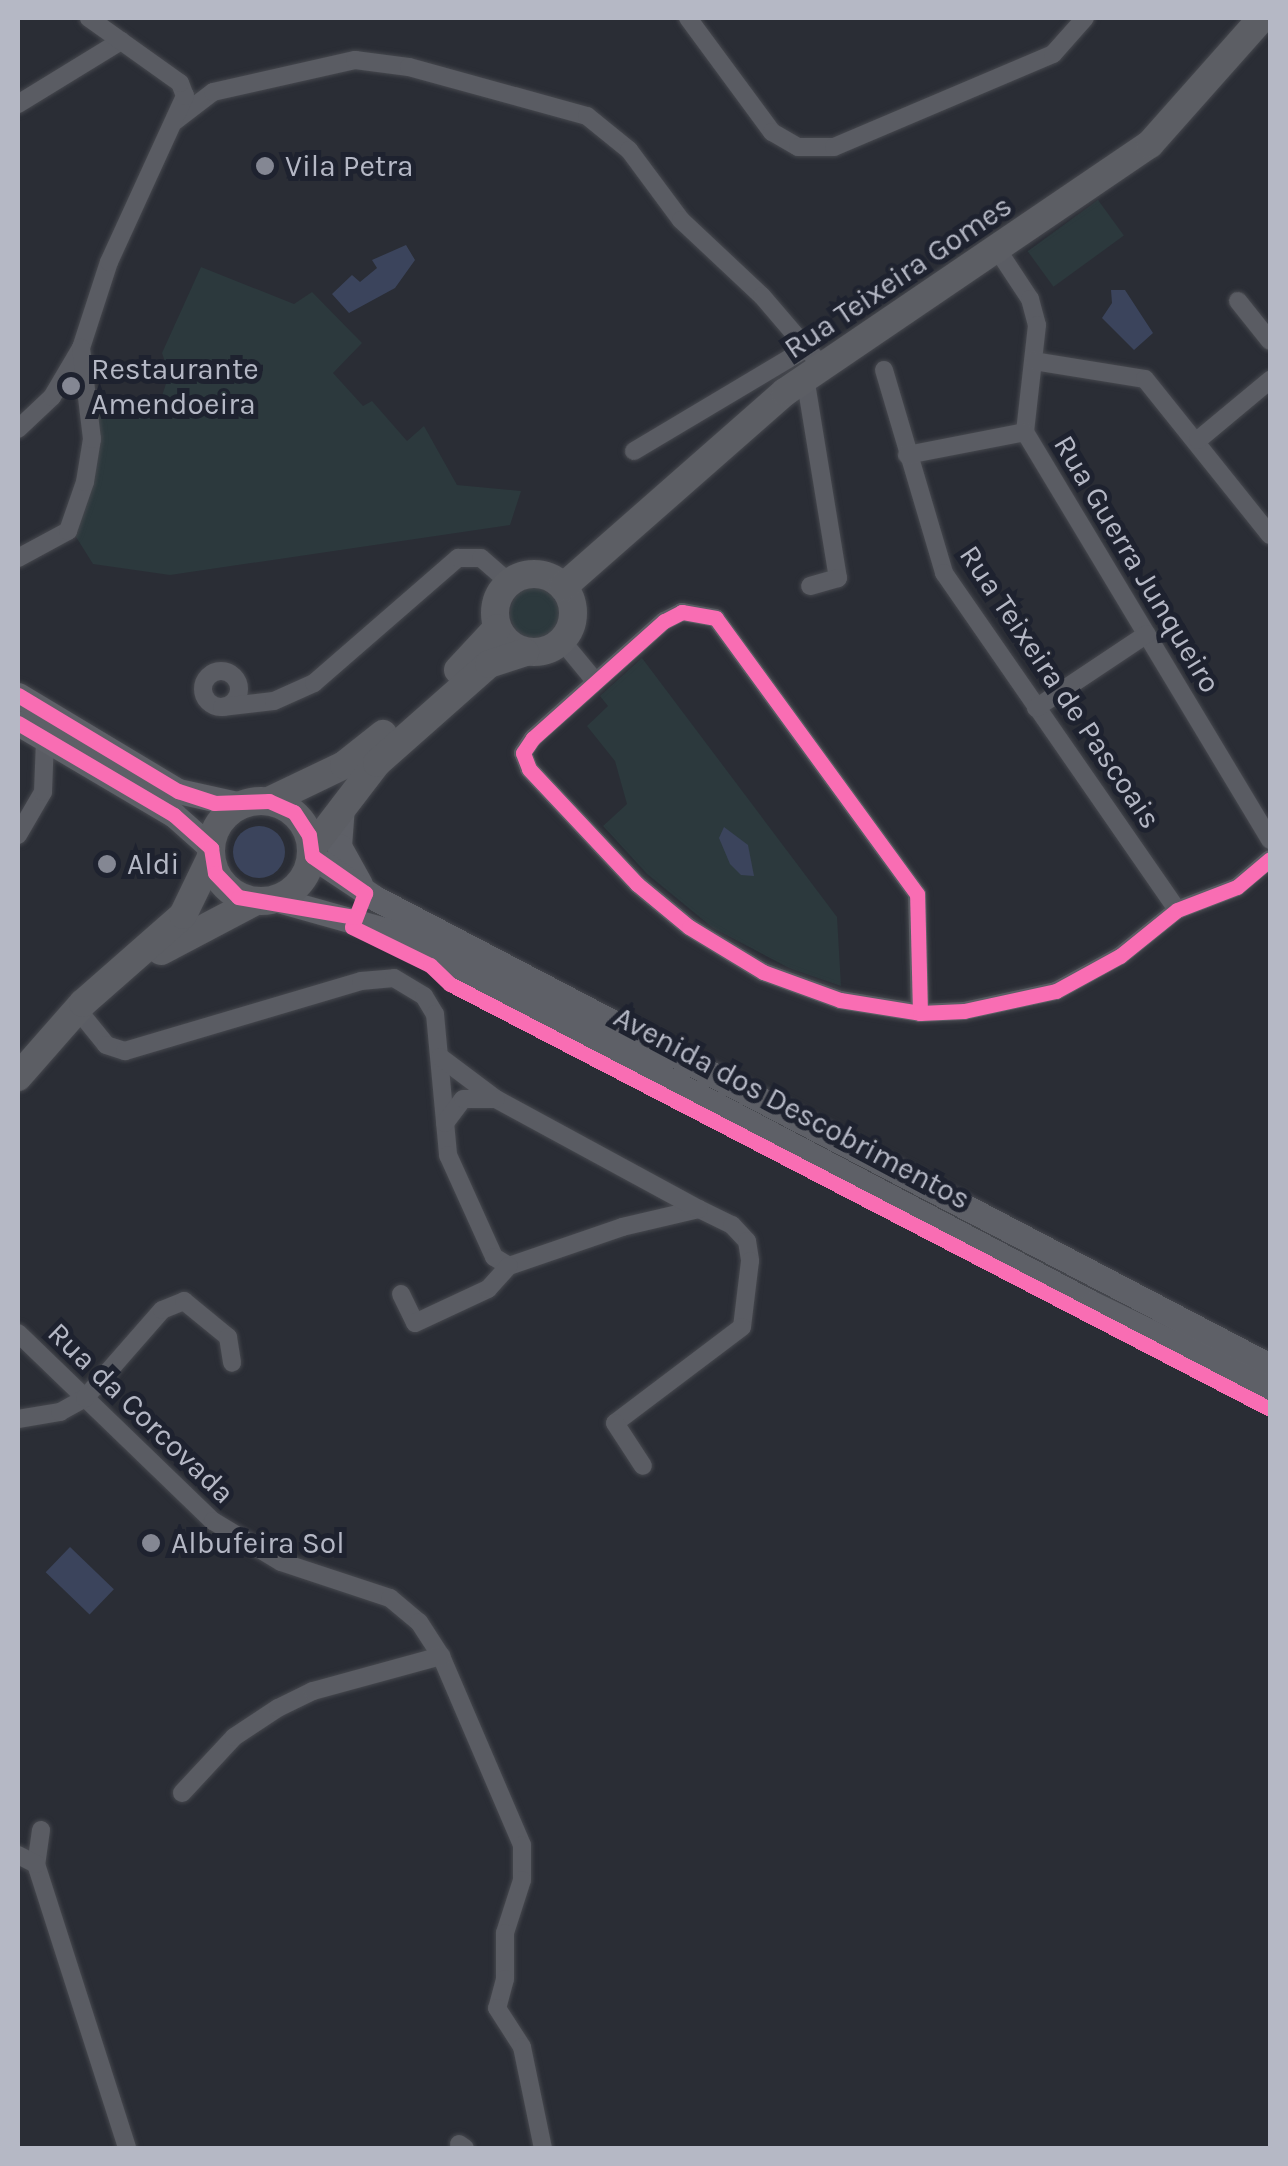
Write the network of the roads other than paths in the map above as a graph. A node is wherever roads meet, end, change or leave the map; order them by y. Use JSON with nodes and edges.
{"nodes":[{"id":1,"x":89,"y":18,"type":"edge"},
{"id":2,"x":688,"y":18,"type":"edge"},
{"id":3,"x":1084,"y":18,"type":"edge"},
{"id":4,"x":1262,"y":18,"type":"edge"},
{"id":5,"x":121,"y":41,"type":"junction"},
{"id":6,"x":18,"y":104,"type":"edge"},
{"id":7,"x":174,"y":121,"type":"junction"},
{"id":8,"x":997,"y":249,"type":"junction"},
{"id":9,"x":1238,"y":301,"type":"dead end"},
{"id":10,"x":1270,"y":341,"type":"edge"},
{"id":11,"x":81,"y":348,"type":"junction"},
{"id":12,"x":1034,"y":361,"type":"junction"},
{"id":13,"x":811,"y":364,"type":"junction"},
{"id":14,"x":884,"y":370,"type":"dead end"},
{"id":15,"x":1270,"y":380,"type":"edge"},
{"id":16,"x":18,"y":429,"type":"edge"},
{"id":17,"x":1025,"y":432,"type":"junction"},
{"id":18,"x":1198,"y":440,"type":"junction"},
{"id":19,"x":634,"y":450,"type":"dead end"},
{"id":20,"x":907,"y":455,"type":"junction"},
{"id":21,"x":1270,"y":535,"type":"edge"},
{"id":22,"x":18,"y":558,"type":"edge"},
{"id":23,"x":510,"y":582,"type":"junction"},
{"id":24,"x":810,"y":586,"type":"dead end"},
{"id":25,"x":563,"y":587,"type":"junction"},
{"id":26,"x":497,"y":628,"type":"junction"},
{"id":27,"x":1147,"y":634,"type":"junction"},
{"id":28,"x":562,"y":641,"type":"junction"},
{"id":29,"x":525,"y":652,"type":"junction"},
{"id":30,"x":595,"y":681,"type":"junction"},
{"id":31,"x":240,"y":690,"type":"junction"},
{"id":32,"x":18,"y":695,"type":"edge"},
{"id":33,"x":256,"y":704,"type":"junction"},
{"id":34,"x":222,"y":707,"type":"junction"},
{"id":35,"x":1036,"y":708,"type":"junction"},
{"id":36,"x":18,"y":722,"type":"edge"},
{"id":37,"x":45,"y":740,"type":"junction"},
{"id":38,"x":269,"y":801,"type":"junction"},
{"id":39,"x":342,"y":803,"type":"junction"},
{"id":40,"x":241,"y":805,"type":"junction"},
{"id":41,"x":18,"y":834,"type":"edge"},
{"id":42,"x":1270,"y":840,"type":"edge"},
{"id":43,"x":312,"y":852,"type":"junction"},
{"id":44,"x":211,"y":853,"type":"junction"},
{"id":45,"x":1270,"y":859,"type":"edge"},
{"id":46,"x":375,"y":898,"type":"junction"},
{"id":47,"x":266,"y":901,"type":"junction"},
{"id":48,"x":1177,"y":910,"type":"junction"},
{"id":49,"x":920,"y":1013,"type":"junction"},
{"id":50,"x":82,"y":1015,"type":"junction"},
{"id":51,"x":47,"y":1042,"type":"junction"},
{"id":52,"x":440,"y":1057,"type":"junction"},
{"id":53,"x":18,"y":1077,"type":"edge"},
{"id":54,"x":496,"y":1099,"type":"junction"},
{"id":55,"x":444,"y":1125,"type":"junction"},
{"id":56,"x":699,"y":1209,"type":"junction"},
{"id":57,"x":509,"y":1266,"type":"junction"},
{"id":58,"x":400,"y":1294,"type":"dead end"},
{"id":59,"x":18,"y":1333,"type":"edge"},
{"id":60,"x":232,"y":1363,"type":"dead end"},
{"id":61,"x":1270,"y":1366,"type":"edge"},
{"id":62,"x":1270,"y":1390,"type":"edge"},
{"id":63,"x":85,"y":1398,"type":"junction"},
{"id":64,"x":18,"y":1418,"type":"edge"},
{"id":65,"x":643,"y":1466,"type":"dead end"},
{"id":66,"x":441,"y":1656,"type":"junction"},
{"id":67,"x":182,"y":1792,"type":"dead end"},
{"id":68,"x":41,"y":1830,"type":"dead end"},
{"id":69,"x":18,"y":1854,"type":"edge"},
{"id":70,"x":36,"y":1864,"type":"junction"},
{"id":71,"x":128,"y":2148,"type":"edge"},
{"id":72,"x":543,"y":2148,"type":"edge"}],
"edges":[{"from":1,"to":5,"type":"street"},
{"from":2,"to":3,"type":"street"},
{"from":4,"to":8,"type":"main road","name":"Rua Teixeira Gomes"},
{"from":5,"to":6,"type":"street"},
{"from":5,"to":7,"type":"street"},
{"from":7,"to":11,"type":"street"},
{"from":7,"to":13,"type":"street"},
{"from":8,"to":12,"type":"street","name":"Rua Guerra Junqueiro"},
{"from":8,"to":13,"type":"main road","name":"Rua Teixeira Gomes"},
{"from":9,"to":10,"type":"street"},
{"from":11,"to":16,"type":"street"},
{"from":11,"to":22,"type":"street"},
{"from":12,"to":17,"type":"street","name":"Rua Guerra Junqueiro"},
{"from":12,"to":18,"type":"street"},
{"from":13,"to":19,"type":"street"},
{"from":13,"to":24,"type":"street"},
{"from":13,"to":25,"type":"main road","name":"Rua Teixeira Gomes"},
{"from":14,"to":20,"type":"street","name":"Rua Teixeira de Pascoais"},
{"from":15,"to":18,"type":"street"},
{"from":17,"to":20,"type":"street"},
{"from":17,"to":27,"type":"street","name":"Rua Guerra Junqueiro"},
{"from":18,"to":21,"type":"street"},
{"from":20,"to":35,"type":"street","name":"Rua Teixeira de Pascoais"},
{"from":23,"to":25,"type":"main road"},
{"from":23,"to":26,"type":"main road"},
{"from":23,"to":33,"type":"street"},
{"from":25,"to":28,"type":"main road"},
{"from":26,"to":29,"type":"main road"},
{"from":26,"to":38,"type":"main road"},
{"from":27,"to":35,"type":"street"},
{"from":27,"to":42,"type":"street","name":"Rua Guerra Junqueiro"},
{"from":28,"to":29,"type":"main road"},
{"from":28,"to":30,"type":"street"},
{"from":29,"to":39,"type":"main road"},
{"from":30,"to":49,"type":"street"},
{"from":30,"to":49,"type":"street"},
{"from":31,"to":33,"type":"street"},
{"from":31,"to":34,"type":"street"},
{"from":31,"to":34,"type":"street"},
{"from":32,"to":40,"type":"street"},
{"from":33,"to":34,"type":"street"},
{"from":35,"to":48,"type":"street","name":"Rua Teixeira de Pascoais"},
{"from":36,"to":37,"type":"street"},
{"from":37,"to":41,"type":"street"},
{"from":37,"to":44,"type":"street"},
{"from":38,"to":40,"type":"main road"},
{"from":38,"to":43,"type":"main road"},
{"from":39,"to":43,"type":"main road"},
{"from":39,"to":46,"type":"street"},
{"from":40,"to":44,"type":"main road"},
{"from":43,"to":46,"type":"street","name":"Avenida dos Descobrimentos"},
{"from":43,"to":47,"type":"main road"},
{"from":44,"to":47,"type":"main road"},
{"from":44,"to":51,"type":"main road"},
{"from":45,"to":48,"type":"street"},
{"from":46,"to":61,"type":"street","name":"Avenida dos Descobrimentos"},
{"from":47,"to":50,"type":"main road"},
{"from":47,"to":62,"type":"street","name":"Avenida dos Descobrimentos"},
{"from":48,"to":49,"type":"street"},
{"from":50,"to":51,"type":"main road"},
{"from":50,"to":52,"type":"street"},
{"from":51,"to":53,"type":"main road"},
{"from":52,"to":54,"type":"street"},
{"from":52,"to":55,"type":"street"},
{"from":54,"to":55,"type":"street"},
{"from":54,"to":56,"type":"street"},
{"from":55,"to":57,"type":"street"},
{"from":56,"to":57,"type":"street"},
{"from":56,"to":65,"type":"street"},
{"from":57,"to":58,"type":"street"},
{"from":59,"to":63,"type":"street","name":"Rua da Corcovada"},
{"from":60,"to":63,"type":"street"},
{"from":63,"to":64,"type":"street"},
{"from":63,"to":66,"type":"street","name":"Rua da Corcovada"},
{"from":66,"to":67,"type":"street"},
{"from":66,"to":72,"type":"street","name":"Rua da Corcovada"},
{"from":68,"to":70,"type":"street"},
{"from":69,"to":70,"type":"street"},
{"from":70,"to":71,"type":"street"}]}
